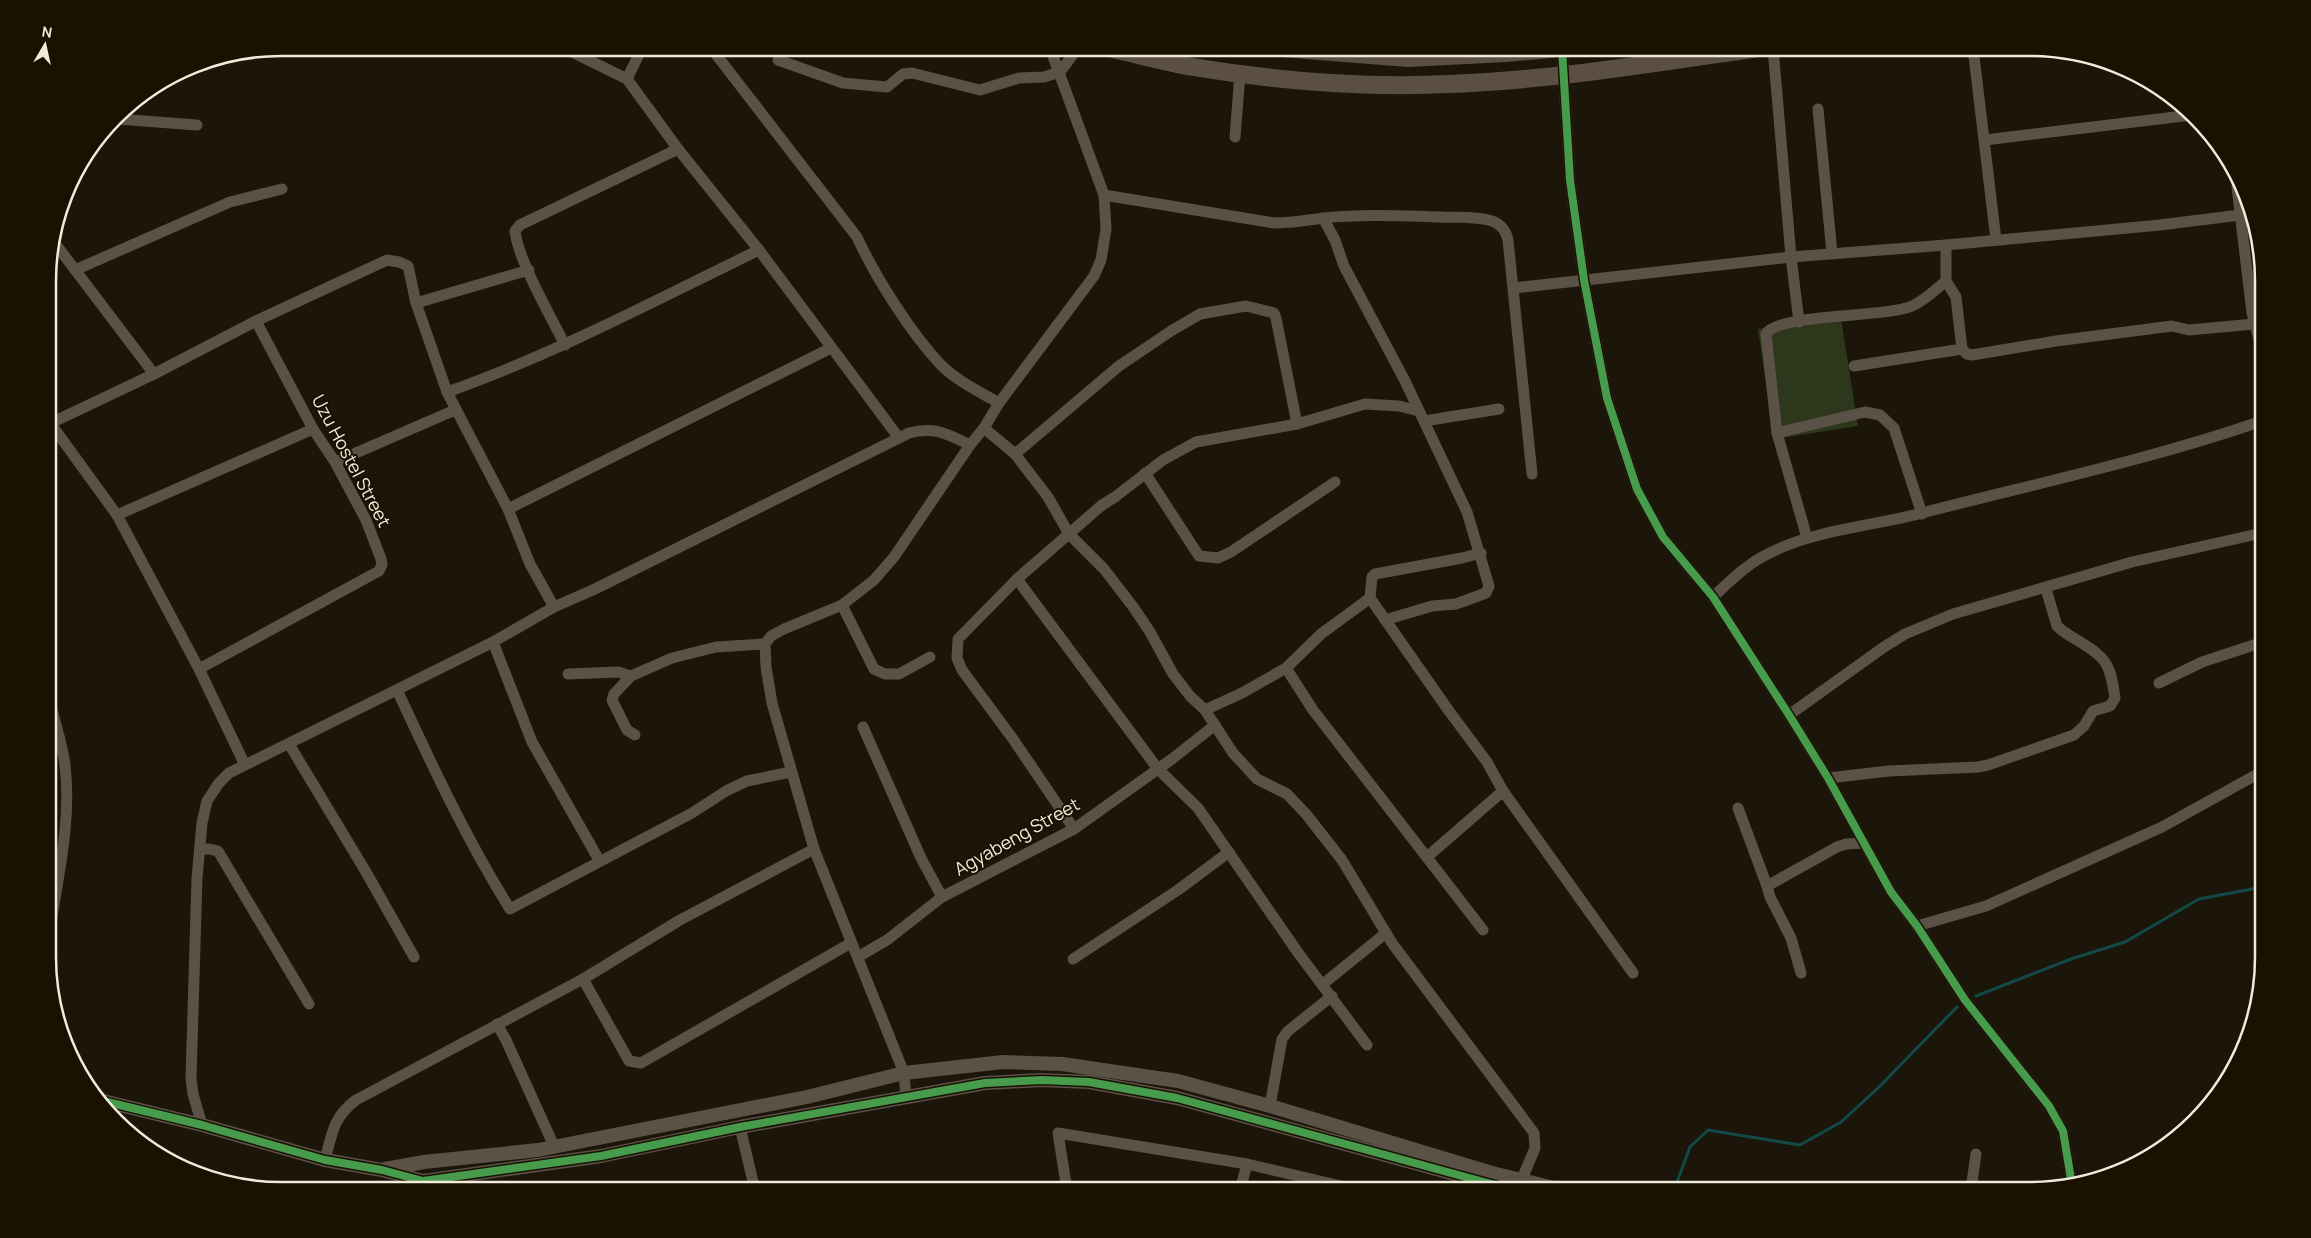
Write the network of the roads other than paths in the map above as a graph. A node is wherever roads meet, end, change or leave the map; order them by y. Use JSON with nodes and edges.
{"nodes":[{"id":1,"x":580,"y":56,"type":"edge"},
{"id":2,"x":638,"y":56,"type":"edge"},
{"id":3,"x":717,"y":56,"type":"edge"},
{"id":4,"x":1053,"y":56,"type":"edge"},
{"id":5,"x":1072,"y":56,"type":"edge"},
{"id":6,"x":1145,"y":56,"type":"edge"},
{"id":7,"x":1383,"y":56,"type":"edge"},
{"id":8,"x":1447,"y":56,"type":"edge"},
{"id":9,"x":1562,"y":56,"type":"edge"},
{"id":10,"x":1702,"y":56,"type":"edge"},
{"id":11,"x":1774,"y":56,"type":"edge"},
{"id":12,"x":1974,"y":56,"type":"edge"},
{"id":13,"x":778,"y":60,"type":"dead end"},
{"id":14,"x":1060,"y":72,"type":"junction"},
{"id":15,"x":1240,"y":74,"type":"junction"},
{"id":16,"x":1563,"y":76,"type":"junction"},
{"id":17,"x":627,"y":79,"type":"junction"},
{"id":18,"x":1818,"y":109,"type":"dead end"},
{"id":19,"x":2183,"y":116,"type":"edge"},
{"id":20,"x":125,"y":120,"type":"edge"},
{"id":21,"x":197,"y":125,"type":"dead end"},
{"id":22,"x":1235,"y":137,"type":"dead end"},
{"id":23,"x":1985,"y":140,"type":"junction"},
{"id":24,"x":678,"y":149,"type":"junction"},
{"id":25,"x":282,"y":189,"type":"dead end"},
{"id":26,"x":1104,"y":195,"type":"junction"},
{"id":27,"x":2244,"y":214,"type":"edge"},
{"id":28,"x":1323,"y":218,"type":"junction"},
{"id":29,"x":1996,"y":240,"type":"junction"},
{"id":30,"x":1946,"y":245,"type":"junction"},
{"id":31,"x":58,"y":250,"type":"edge"},
{"id":32,"x":759,"y":250,"type":"junction"},
{"id":33,"x":1832,"y":253,"type":"junction"},
{"id":34,"x":1791,"y":257,"type":"junction"},
{"id":35,"x":75,"y":270,"type":"junction"},
{"id":36,"x":529,"y":270,"type":"junction"},
{"id":37,"x":1584,"y":280,"type":"junction"},
{"id":38,"x":1946,"y":281,"type":"junction"},
{"id":39,"x":1514,"y":288,"type":"junction"},
{"id":40,"x":416,"y":303,"type":"junction"},
{"id":41,"x":2255,"y":308,"type":"edge"},
{"id":42,"x":2255,"y":316,"type":"edge"},
{"id":43,"x":256,"y":321,"type":"junction"},
{"id":44,"x":1799,"y":322,"type":"junction"},
{"id":45,"x":565,"y":345,"type":"junction"},
{"id":46,"x":831,"y":348,"type":"junction"},
{"id":47,"x":1962,"y":349,"type":"junction"},
{"id":48,"x":1854,"y":366,"type":"dead end"},
{"id":49,"x":154,"y":374,"type":"junction"},
{"id":50,"x":447,"y":392,"type":"junction"},
{"id":51,"x":999,"y":403,"type":"junction"},
{"id":52,"x":1499,"y":409,"type":"dead end"},
{"id":53,"x":455,"y":410,"type":"junction"},
{"id":54,"x":1421,"y":416,"type":"junction"},
{"id":55,"x":56,"y":419,"type":"edge"},
{"id":56,"x":2255,"y":422,"type":"edge"},
{"id":57,"x":1297,"y":424,"type":"junction"},
{"id":58,"x":984,"y":428,"type":"junction"},
{"id":59,"x":313,"y":429,"type":"junction"},
{"id":60,"x":56,"y":430,"type":"edge"},
{"id":61,"x":1777,"y":433,"type":"junction"},
{"id":62,"x":899,"y":438,"type":"junction"},
{"id":63,"x":970,"y":445,"type":"junction"},
{"id":64,"x":1015,"y":454,"type":"junction"},
{"id":65,"x":335,"y":462,"type":"junction"},
{"id":66,"x":1145,"y":473,"type":"junction"},
{"id":67,"x":1532,"y":474,"type":"dead end"},
{"id":68,"x":1334,"y":482,"type":"dead end"},
{"id":69,"x":508,"y":510,"type":"junction"},
{"id":70,"x":1922,"y":514,"type":"junction"},
{"id":71,"x":117,"y":515,"type":"junction"},
{"id":72,"x":1069,"y":534,"type":"junction"},
{"id":73,"x":2255,"y":535,"type":"edge"},
{"id":74,"x":1807,"y":538,"type":"junction"},
{"id":75,"x":1480,"y":553,"type":"junction"},
{"id":76,"x":1017,"y":579,"type":"junction"},
{"id":77,"x":2046,"y":589,"type":"junction"},
{"id":78,"x":1712,"y":597,"type":"junction"},
{"id":79,"x":1370,"y":598,"type":"junction"},
{"id":80,"x":842,"y":605,"type":"junction"},
{"id":81,"x":554,"y":607,"type":"junction"},
{"id":82,"x":1385,"y":620,"type":"junction"},
{"id":83,"x":493,"y":642,"type":"junction"},
{"id":84,"x":765,"y":644,"type":"junction"},
{"id":85,"x":2255,"y":645,"type":"edge"},
{"id":86,"x":930,"y":657,"type":"dead end"},
{"id":87,"x":1286,"y":668,"type":"junction"},
{"id":88,"x":198,"y":669,"type":"junction"},
{"id":89,"x":568,"y":674,"type":"dead end"},
{"id":90,"x":631,"y":676,"type":"junction"},
{"id":91,"x":2159,"y":683,"type":"dead end"},
{"id":92,"x":397,"y":690,"type":"junction"},
{"id":93,"x":1205,"y":710,"type":"junction"},
{"id":94,"x":1789,"y":715,"type":"junction"},
{"id":95,"x":56,"y":724,"type":"edge"},
{"id":96,"x":1214,"y":725,"type":"junction"},
{"id":97,"x":863,"y":727,"type":"dead end"},
{"id":98,"x":635,"y":735,"type":"dead end"},
{"id":99,"x":289,"y":744,"type":"junction"},
{"id":100,"x":244,"y":765,"type":"junction"},
{"id":101,"x":1158,"y":768,"type":"junction"},
{"id":102,"x":791,"y":772,"type":"junction"},
{"id":103,"x":2255,"y":775,"type":"edge"},
{"id":104,"x":1828,"y":778,"type":"junction"},
{"id":105,"x":1503,"y":791,"type":"junction"},
{"id":106,"x":1738,"y":808,"type":"dead end"},
{"id":107,"x":1074,"y":829,"type":"junction"},
{"id":108,"x":1864,"y":843,"type":"junction"},
{"id":109,"x":200,"y":849,"type":"junction"},
{"id":110,"x":814,"y":849,"type":"junction"},
{"id":111,"x":56,"y":852,"type":"edge"},
{"id":112,"x":1229,"y":852,"type":"junction"},
{"id":113,"x":1427,"y":857,"type":"junction"},
{"id":114,"x":599,"y":860,"type":"junction"},
{"id":115,"x":1767,"y":886,"type":"junction"},
{"id":116,"x":942,"y":897,"type":"junction"},
{"id":117,"x":1917,"y":926,"type":"junction"},
{"id":118,"x":1482,"y":930,"type":"dead end"},
{"id":119,"x":1386,"y":933,"type":"junction"},
{"id":120,"x":851,"y":943,"type":"junction"},
{"id":121,"x":414,"y":957,"type":"dead end"},
{"id":122,"x":858,"y":957,"type":"junction"},
{"id":123,"x":1073,"y":959,"type":"dead end"},
{"id":124,"x":1633,"y":973,"type":"dead end"},
{"id":125,"x":1801,"y":973,"type":"dead end"},
{"id":126,"x":583,"y":979,"type":"junction"},
{"id":127,"x":1323,"y":984,"type":"junction"},
{"id":128,"x":1332,"y":996,"type":"junction"},
{"id":129,"x":309,"y":1004,"type":"dead end"},
{"id":130,"x":497,"y":1024,"type":"junction"},
{"id":131,"x":1367,"y":1045,"type":"dead end"},
{"id":132,"x":904,"y":1073,"type":"junction"},
{"id":133,"x":906,"y":1097,"type":"junction"},
{"id":134,"x":110,"y":1103,"type":"edge"},
{"id":135,"x":1270,"y":1106,"type":"junction"},
{"id":136,"x":202,"y":1125,"type":"junction"},
{"id":137,"x":740,"y":1127,"type":"junction"},
{"id":138,"x":554,"y":1146,"type":"junction"},
{"id":139,"x":1976,"y":1154,"type":"dead end"},
{"id":140,"x":325,"y":1160,"type":"junction"},
{"id":141,"x":1248,"y":1164,"type":"junction"},
{"id":142,"x":382,"y":1170,"type":"junction"},
{"id":143,"x":2071,"y":1178,"type":"edge"},
{"id":144,"x":1522,"y":1179,"type":"junction"},
{"id":145,"x":410,"y":1182,"type":"edge"},
{"id":146,"x":444,"y":1182,"type":"edge"},
{"id":147,"x":753,"y":1182,"type":"edge"},
{"id":148,"x":1066,"y":1182,"type":"edge"},
{"id":149,"x":1242,"y":1182,"type":"edge"},
{"id":150,"x":1324,"y":1182,"type":"edge"},
{"id":151,"x":1484,"y":1182,"type":"edge"},
{"id":152,"x":1533,"y":1182,"type":"edge"},
{"id":153,"x":1972,"y":1182,"type":"edge"}],
"edges":[{"from":1,"to":17,"type":"street"},
{"from":2,"to":17,"type":"street"},
{"from":3,"to":51,"type":"street"},
{"from":4,"to":14,"type":"street"},
{"from":5,"to":14,"type":"street"},
{"from":6,"to":15,"type":"main road"},
{"from":7,"to":8,"type":"main road"},
{"from":9,"to":16,"type":"street"},
{"from":10,"to":16,"type":"main road"},
{"from":11,"to":34,"type":"street"},
{"from":12,"to":23,"type":"street"},
{"from":13,"to":14,"type":"street"},
{"from":14,"to":26,"type":"street"},
{"from":15,"to":16,"type":"main road"},
{"from":15,"to":22,"type":"street"},
{"from":16,"to":37,"type":"street"},
{"from":17,"to":24,"type":"street"},
{"from":18,"to":33,"type":"street"},
{"from":19,"to":23,"type":"street"},
{"from":20,"to":21,"type":"street"},
{"from":23,"to":29,"type":"street"},
{"from":24,"to":32,"type":"street"},
{"from":24,"to":36,"type":"street"},
{"from":25,"to":35,"type":"street"},
{"from":26,"to":28,"type":"street"},
{"from":26,"to":51,"type":"street"},
{"from":27,"to":29,"type":"street"},
{"from":27,"to":41,"type":"street"},
{"from":28,"to":39,"type":"street"},
{"from":28,"to":54,"type":"street"},
{"from":29,"to":30,"type":"street"},
{"from":30,"to":33,"type":"street"},
{"from":30,"to":38,"type":"street"},
{"from":31,"to":35,"type":"street"},
{"from":32,"to":45,"type":"street"},
{"from":32,"to":46,"type":"street"},
{"from":33,"to":34,"type":"street"},
{"from":34,"to":37,"type":"street"},
{"from":34,"to":44,"type":"street"},
{"from":35,"to":49,"type":"street"},
{"from":36,"to":40,"type":"street"},
{"from":36,"to":45,"type":"street"},
{"from":37,"to":39,"type":"street"},
{"from":37,"to":78,"type":"street"},
{"from":38,"to":44,"type":"street"},
{"from":38,"to":47,"type":"street"},
{"from":39,"to":67,"type":"street"},
{"from":40,"to":43,"type":"street"},
{"from":40,"to":50,"type":"street"},
{"from":42,"to":47,"type":"street"},
{"from":43,"to":49,"type":"street"},
{"from":43,"to":59,"type":"street","name":"Uzu Hostel Street"},
{"from":44,"to":61,"type":"street"},
{"from":45,"to":50,"type":"street"},
{"from":46,"to":62,"type":"street"},
{"from":46,"to":69,"type":"street"},
{"from":47,"to":48,"type":"street"},
{"from":49,"to":55,"type":"street"},
{"from":50,"to":53,"type":"street"},
{"from":51,"to":58,"type":"street"},
{"from":52,"to":54,"type":"street"},
{"from":53,"to":65,"type":"street"},
{"from":53,"to":69,"type":"street"},
{"from":54,"to":57,"type":"street"},
{"from":54,"to":75,"type":"street"},
{"from":56,"to":70,"type":"street"},
{"from":57,"to":64,"type":"street"},
{"from":57,"to":66,"type":"street"},
{"from":58,"to":63,"type":"street"},
{"from":58,"to":64,"type":"street"},
{"from":59,"to":65,"type":"street","name":"Uzu Hostel Street"},
{"from":59,"to":71,"type":"street"},
{"from":60,"to":71,"type":"street"},
{"from":61,"to":70,"type":"street"},
{"from":61,"to":74,"type":"street"},
{"from":62,"to":63,"type":"street"},
{"from":62,"to":81,"type":"street"},
{"from":63,"to":80,"type":"street"},
{"from":64,"to":72,"type":"street"},
{"from":65,"to":88,"type":"street","name":"Uzu Hostel Street"},
{"from":66,"to":68,"type":"street"},
{"from":66,"to":72,"type":"street"},
{"from":69,"to":81,"type":"street"},
{"from":70,"to":74,"type":"street"},
{"from":71,"to":88,"type":"street"},
{"from":72,"to":76,"type":"street"},
{"from":72,"to":93,"type":"street"},
{"from":73,"to":77,"type":"street"},
{"from":74,"to":78,"type":"street"},
{"from":75,"to":79,"type":"street"},
{"from":75,"to":82,"type":"street"},
{"from":76,"to":101,"type":"street"},
{"from":76,"to":107,"type":"street"},
{"from":77,"to":94,"type":"street"},
{"from":77,"to":104,"type":"street"},
{"from":78,"to":94,"type":"street"},
{"from":79,"to":82,"type":"street"},
{"from":79,"to":87,"type":"street"},
{"from":80,"to":84,"type":"street"},
{"from":80,"to":86,"type":"street"},
{"from":81,"to":83,"type":"street"},
{"from":82,"to":105,"type":"street"},
{"from":83,"to":92,"type":"street"},
{"from":83,"to":114,"type":"street"},
{"from":84,"to":90,"type":"street"},
{"from":84,"to":102,"type":"street"},
{"from":85,"to":91,"type":"street"},
{"from":87,"to":93,"type":"street"},
{"from":87,"to":113,"type":"street"},
{"from":88,"to":100,"type":"street"},
{"from":89,"to":90,"type":"street"},
{"from":90,"to":98,"type":"street"},
{"from":92,"to":99,"type":"street"},
{"from":92,"to":114,"type":"street"},
{"from":93,"to":96,"type":"street"},
{"from":94,"to":104,"type":"street"},
{"from":95,"to":111,"type":"street"},
{"from":96,"to":101,"type":"street","name":"Agyabeng Street"},
{"from":96,"to":119,"type":"street"},
{"from":97,"to":116,"type":"street"},
{"from":99,"to":100,"type":"street"},
{"from":99,"to":121,"type":"street"},
{"from":100,"to":109,"type":"street"},
{"from":101,"to":107,"type":"street","name":"Agyabeng Street"},
{"from":101,"to":112,"type":"street"},
{"from":102,"to":110,"type":"street"},
{"from":102,"to":114,"type":"street"},
{"from":103,"to":117,"type":"street"},
{"from":104,"to":108,"type":"street"},
{"from":105,"to":113,"type":"street"},
{"from":105,"to":124,"type":"street"},
{"from":106,"to":115,"type":"street"},
{"from":107,"to":116,"type":"street","name":"Agyabeng Street"},
{"from":108,"to":115,"type":"street"},
{"from":108,"to":117,"type":"street"},
{"from":109,"to":129,"type":"street"},
{"from":109,"to":136,"type":"street"},
{"from":110,"to":120,"type":"street"},
{"from":110,"to":126,"type":"street"},
{"from":112,"to":123,"type":"street"},
{"from":112,"to":127,"type":"street"},
{"from":113,"to":118,"type":"street"},
{"from":115,"to":125,"type":"street"},
{"from":116,"to":122,"type":"street","name":"Agyabeng Street"},
{"from":117,"to":143,"type":"street"},
{"from":119,"to":127,"type":"street"},
{"from":119,"to":144,"type":"street"},
{"from":120,"to":122,"type":"street"},
{"from":120,"to":126,"type":"street"},
{"from":122,"to":132,"type":"street"},
{"from":126,"to":130,"type":"street"},
{"from":127,"to":128,"type":"street"},
{"from":128,"to":131,"type":"street"},
{"from":128,"to":135,"type":"street"},
{"from":130,"to":138,"type":"street"},
{"from":130,"to":140,"type":"street"},
{"from":132,"to":133,"type":"street"},
{"from":132,"to":135,"type":"street"},
{"from":132,"to":138,"type":"street"},
{"from":133,"to":137,"type":"street"},
{"from":133,"to":151,"type":"street"},
{"from":134,"to":136,"type":"street"},
{"from":135,"to":144,"type":"street"},
{"from":136,"to":140,"type":"street"},
{"from":137,"to":146,"type":"street"},
{"from":137,"to":147,"type":"street"},
{"from":138,"to":142,"type":"street"},
{"from":139,"to":153,"type":"street"},
{"from":140,"to":142,"type":"street"},
{"from":141,"to":148,"type":"street"},
{"from":141,"to":149,"type":"street"},
{"from":141,"to":150,"type":"street"},
{"from":142,"to":145,"type":"street"},
{"from":144,"to":152,"type":"street"}]}
